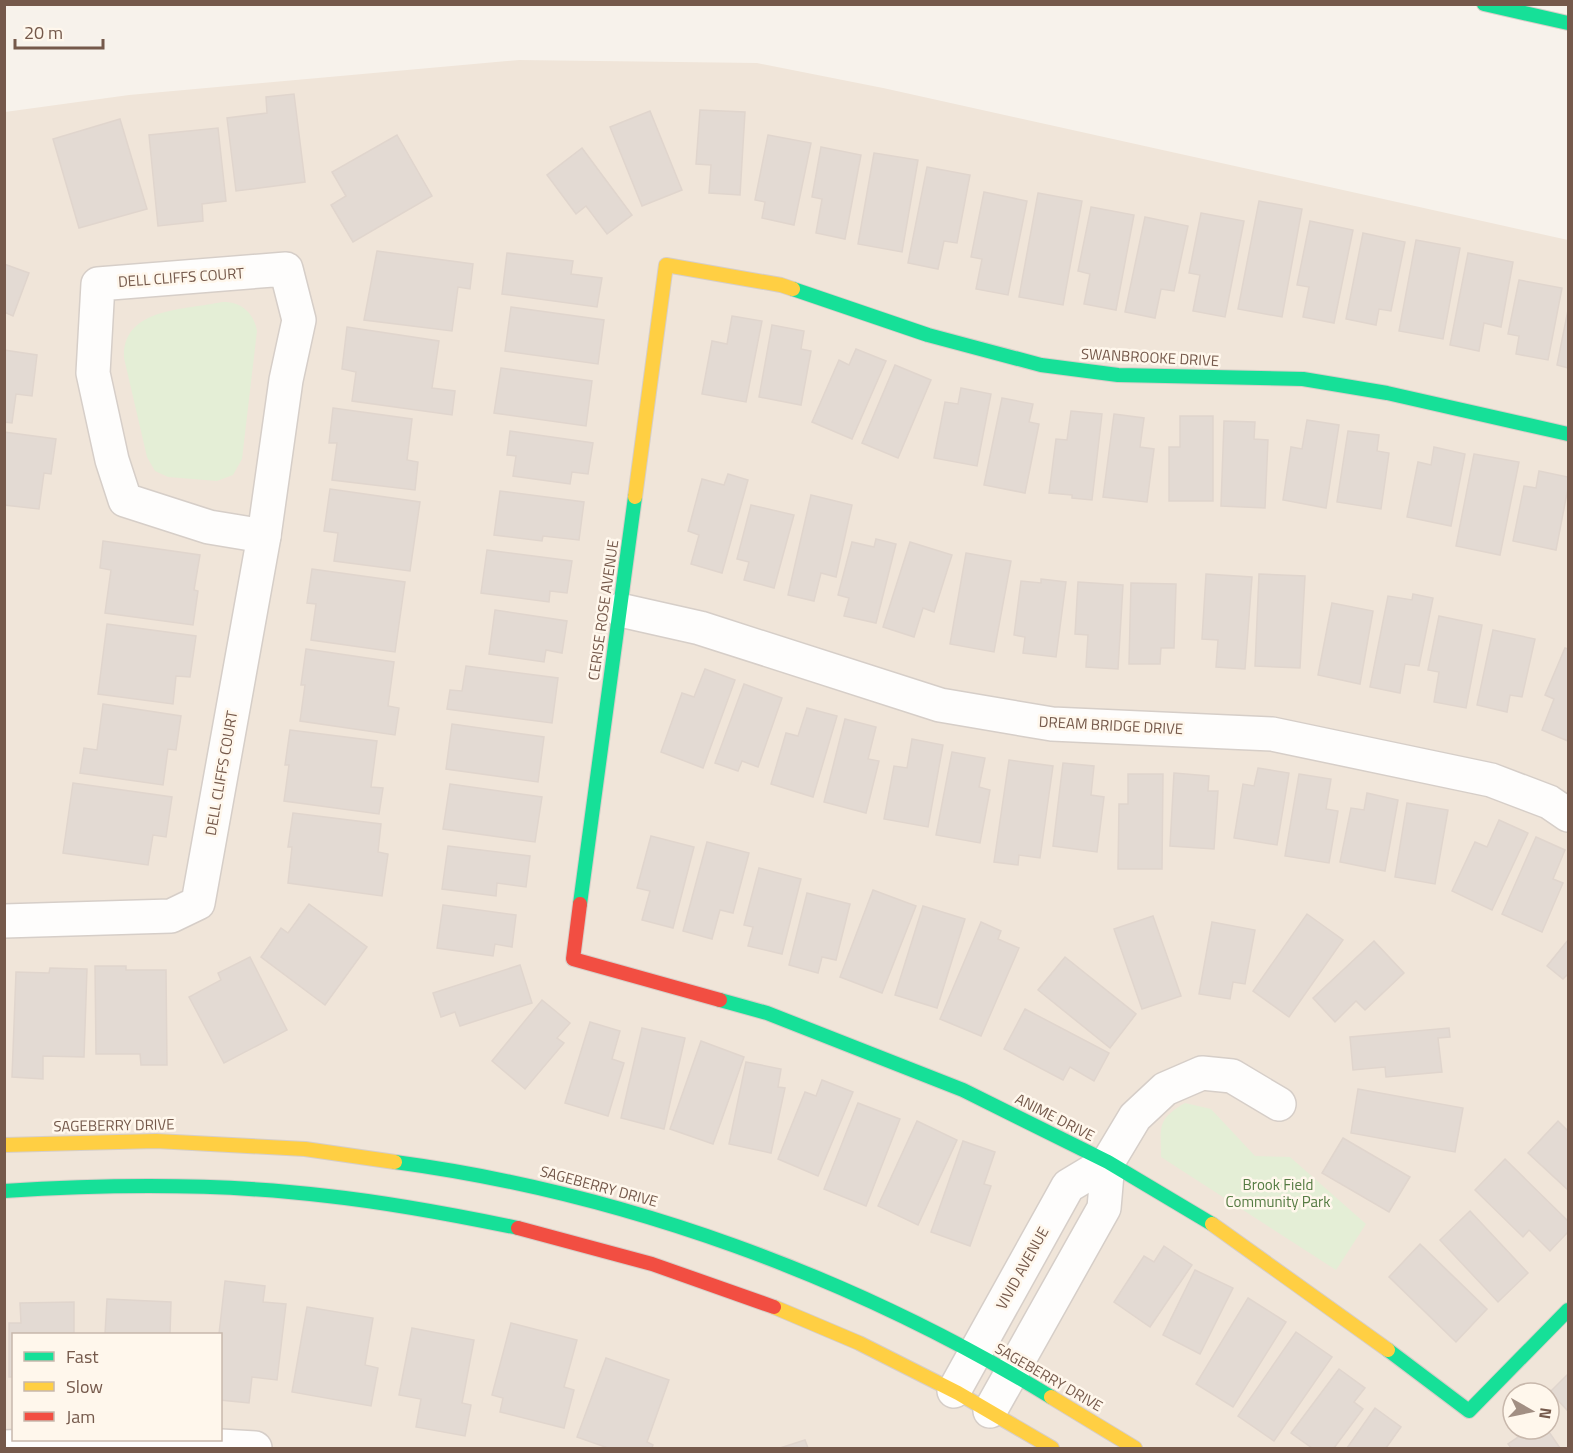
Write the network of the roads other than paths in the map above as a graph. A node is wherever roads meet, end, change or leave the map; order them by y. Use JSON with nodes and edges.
{"nodes":[{"id":1,"x":1484,"y":4,"type":"edge"},
{"id":2,"x":1569,"y":23,"type":"edge"},
{"id":3,"x":666,"y":265,"type":"joint"},
{"id":4,"x":1569,"y":434,"type":"edge"},
{"id":5,"x":264,"y":536,"type":"junction"},
{"id":6,"x":620,"y":610,"type":"junction"},
{"id":7,"x":1569,"y":815,"type":"edge"},
{"id":8,"x":4,"y":921,"type":"edge"},
{"id":9,"x":573,"y":959,"type":"joint"},
{"id":10,"x":1279,"y":1104,"type":"dead end"},
{"id":11,"x":4,"y":1145,"type":"edge"},
{"id":12,"x":1108,"y":1162,"type":"junction"},
{"id":13,"x":4,"y":1191,"type":"edge"},
{"id":14,"x":1569,"y":1310,"type":"edge"},
{"id":15,"x":974,"y":1354,"type":"junction"},
{"id":16,"x":1011,"y":1373,"type":"junction"},
{"id":17,"x":954,"y":1391,"type":"junction"},
{"id":18,"x":990,"y":1411,"type":"junction"},
{"id":19,"x":4,"y":1448,"type":"edge"},
{"id":20,"x":255,"y":1449,"type":"edge"},
{"id":21,"x":1052,"y":1449,"type":"edge"},
{"id":22,"x":1135,"y":1449,"type":"edge"}],
"edges":[{"from":1,"to":2,"type":"main road"},
{"from":3,"to":4,"type":"main road","name":"SWANBROOKE DRIVE"},
{"from":3,"to":6,"type":"main road","name":"CERISE ROSE AVENUE"},
{"from":5,"to":5,"type":"street","name":"DELL CLIFFS COURT"},
{"from":5,"to":8,"type":"street","name":"DELL CLIFFS COURT"},
{"from":6,"to":7,"type":"street","name":"DREAM BRIDGE DRIVE"},
{"from":6,"to":9,"type":"main road","name":"CERISE ROSE AVENUE"},
{"from":9,"to":12,"type":"main road","name":"ANIME DRIVE"},
{"from":10,"to":12,"type":"street","name":"VIVID AVENUE"},
{"from":11,"to":15,"type":"main road","name":"SAGEBERRY DRIVE"},
{"from":12,"to":14,"type":"main road","name":"ANIME DRIVE"},
{"from":12,"to":15,"type":"street","name":"VIVID AVENUE"},
{"from":12,"to":16,"type":"street","name":"VIVID AVENUE"},
{"from":13,"to":17,"type":"main road"},
{"from":15,"to":16,"type":"main road","name":"SAGEBERRY DRIVE"},
{"from":15,"to":17,"type":"street","name":"VIVID AVENUE"},
{"from":16,"to":18,"type":"street","name":"VIVID AVENUE"},
{"from":16,"to":22,"type":"main road","name":"SAGEBERRY DRIVE"},
{"from":17,"to":18,"type":"main road"},
{"from":18,"to":21,"type":"main road"},
{"from":19,"to":20,"type":"street"}]}
